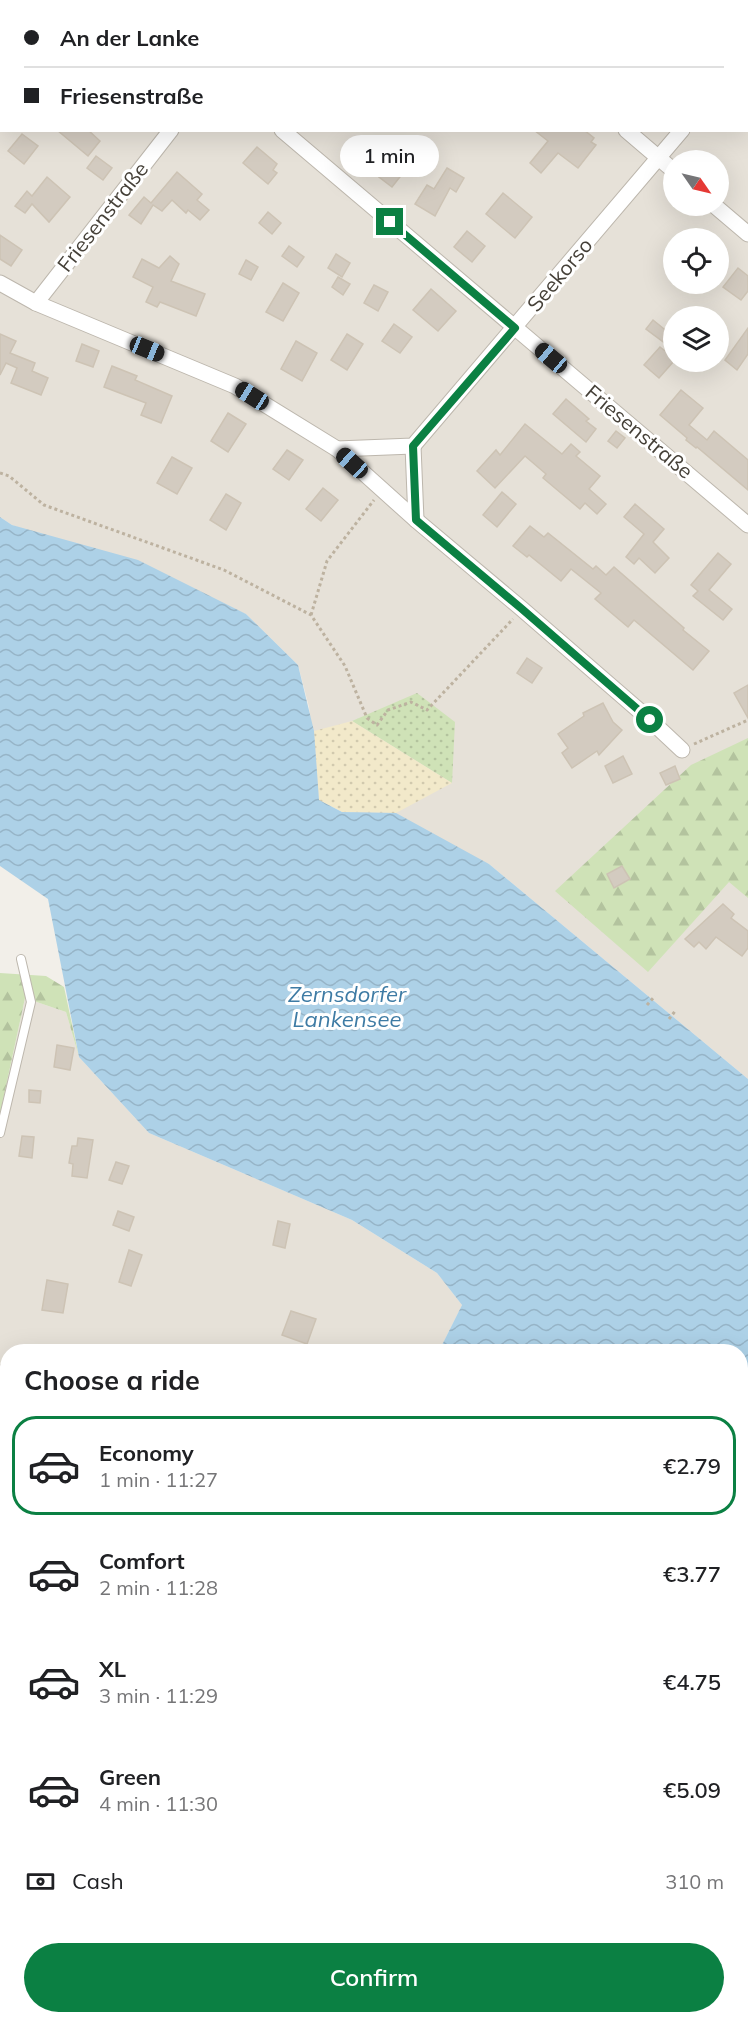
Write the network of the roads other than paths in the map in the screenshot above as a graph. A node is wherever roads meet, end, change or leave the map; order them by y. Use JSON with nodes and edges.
{"nodes":[{"id":1,"x":169,"y":132,"type":"edge"},
{"id":2,"x":284,"y":132,"type":"edge"},
{"id":3,"x":628,"y":132,"type":"edge"},
{"id":4,"x":680,"y":132,"type":"edge"},
{"id":5,"x":659,"y":158,"type":"junction"},
{"id":6,"x":663,"y":161,"type":"edge"},
{"id":7,"x":727,"y":216,"type":"edge"},
{"id":8,"x":748,"y":234,"type":"edge"},
{"id":9,"x":0,"y":283,"type":"edge"},
{"id":10,"x":36,"y":303,"type":"junction"},
{"id":11,"x":515,"y":328,"type":"junction"},
{"id":12,"x":413,"y":446,"type":"junction"},
{"id":13,"x":338,"y":449,"type":"junction"},
{"id":14,"x":416,"y":520,"type":"junction"},
{"id":15,"x":748,"y":525,"type":"edge"},
{"id":16,"x":682,"y":750,"type":"road end"},
{"id":17,"x":21,"y":959,"type":"dead end"},
{"id":18,"x":0,"y":1133,"type":"edge"}],
"edges":[{"from":1,"to":10,"type":"street","name":"Friesenstraße"},
{"from":2,"to":11,"type":"street","name":"Friesenstraße"},
{"from":3,"to":5,"type":"street"},
{"from":4,"to":5,"type":"street","name":"Seekorso"},
{"from":5,"to":6,"type":"street"},
{"from":5,"to":11,"type":"street","name":"Seekorso"},
{"from":7,"to":8,"type":"street"},
{"from":9,"to":10,"type":"street"},
{"from":10,"to":13,"type":"street"},
{"from":11,"to":12,"type":"street","name":"Seekorso"},
{"from":11,"to":15,"type":"street","name":"Friesenstraße"},
{"from":12,"to":13,"type":"street"},
{"from":12,"to":14,"type":"street"},
{"from":13,"to":14,"type":"street"},
{"from":14,"to":16,"type":"street"},
{"from":17,"to":18,"type":"lane"}]}
